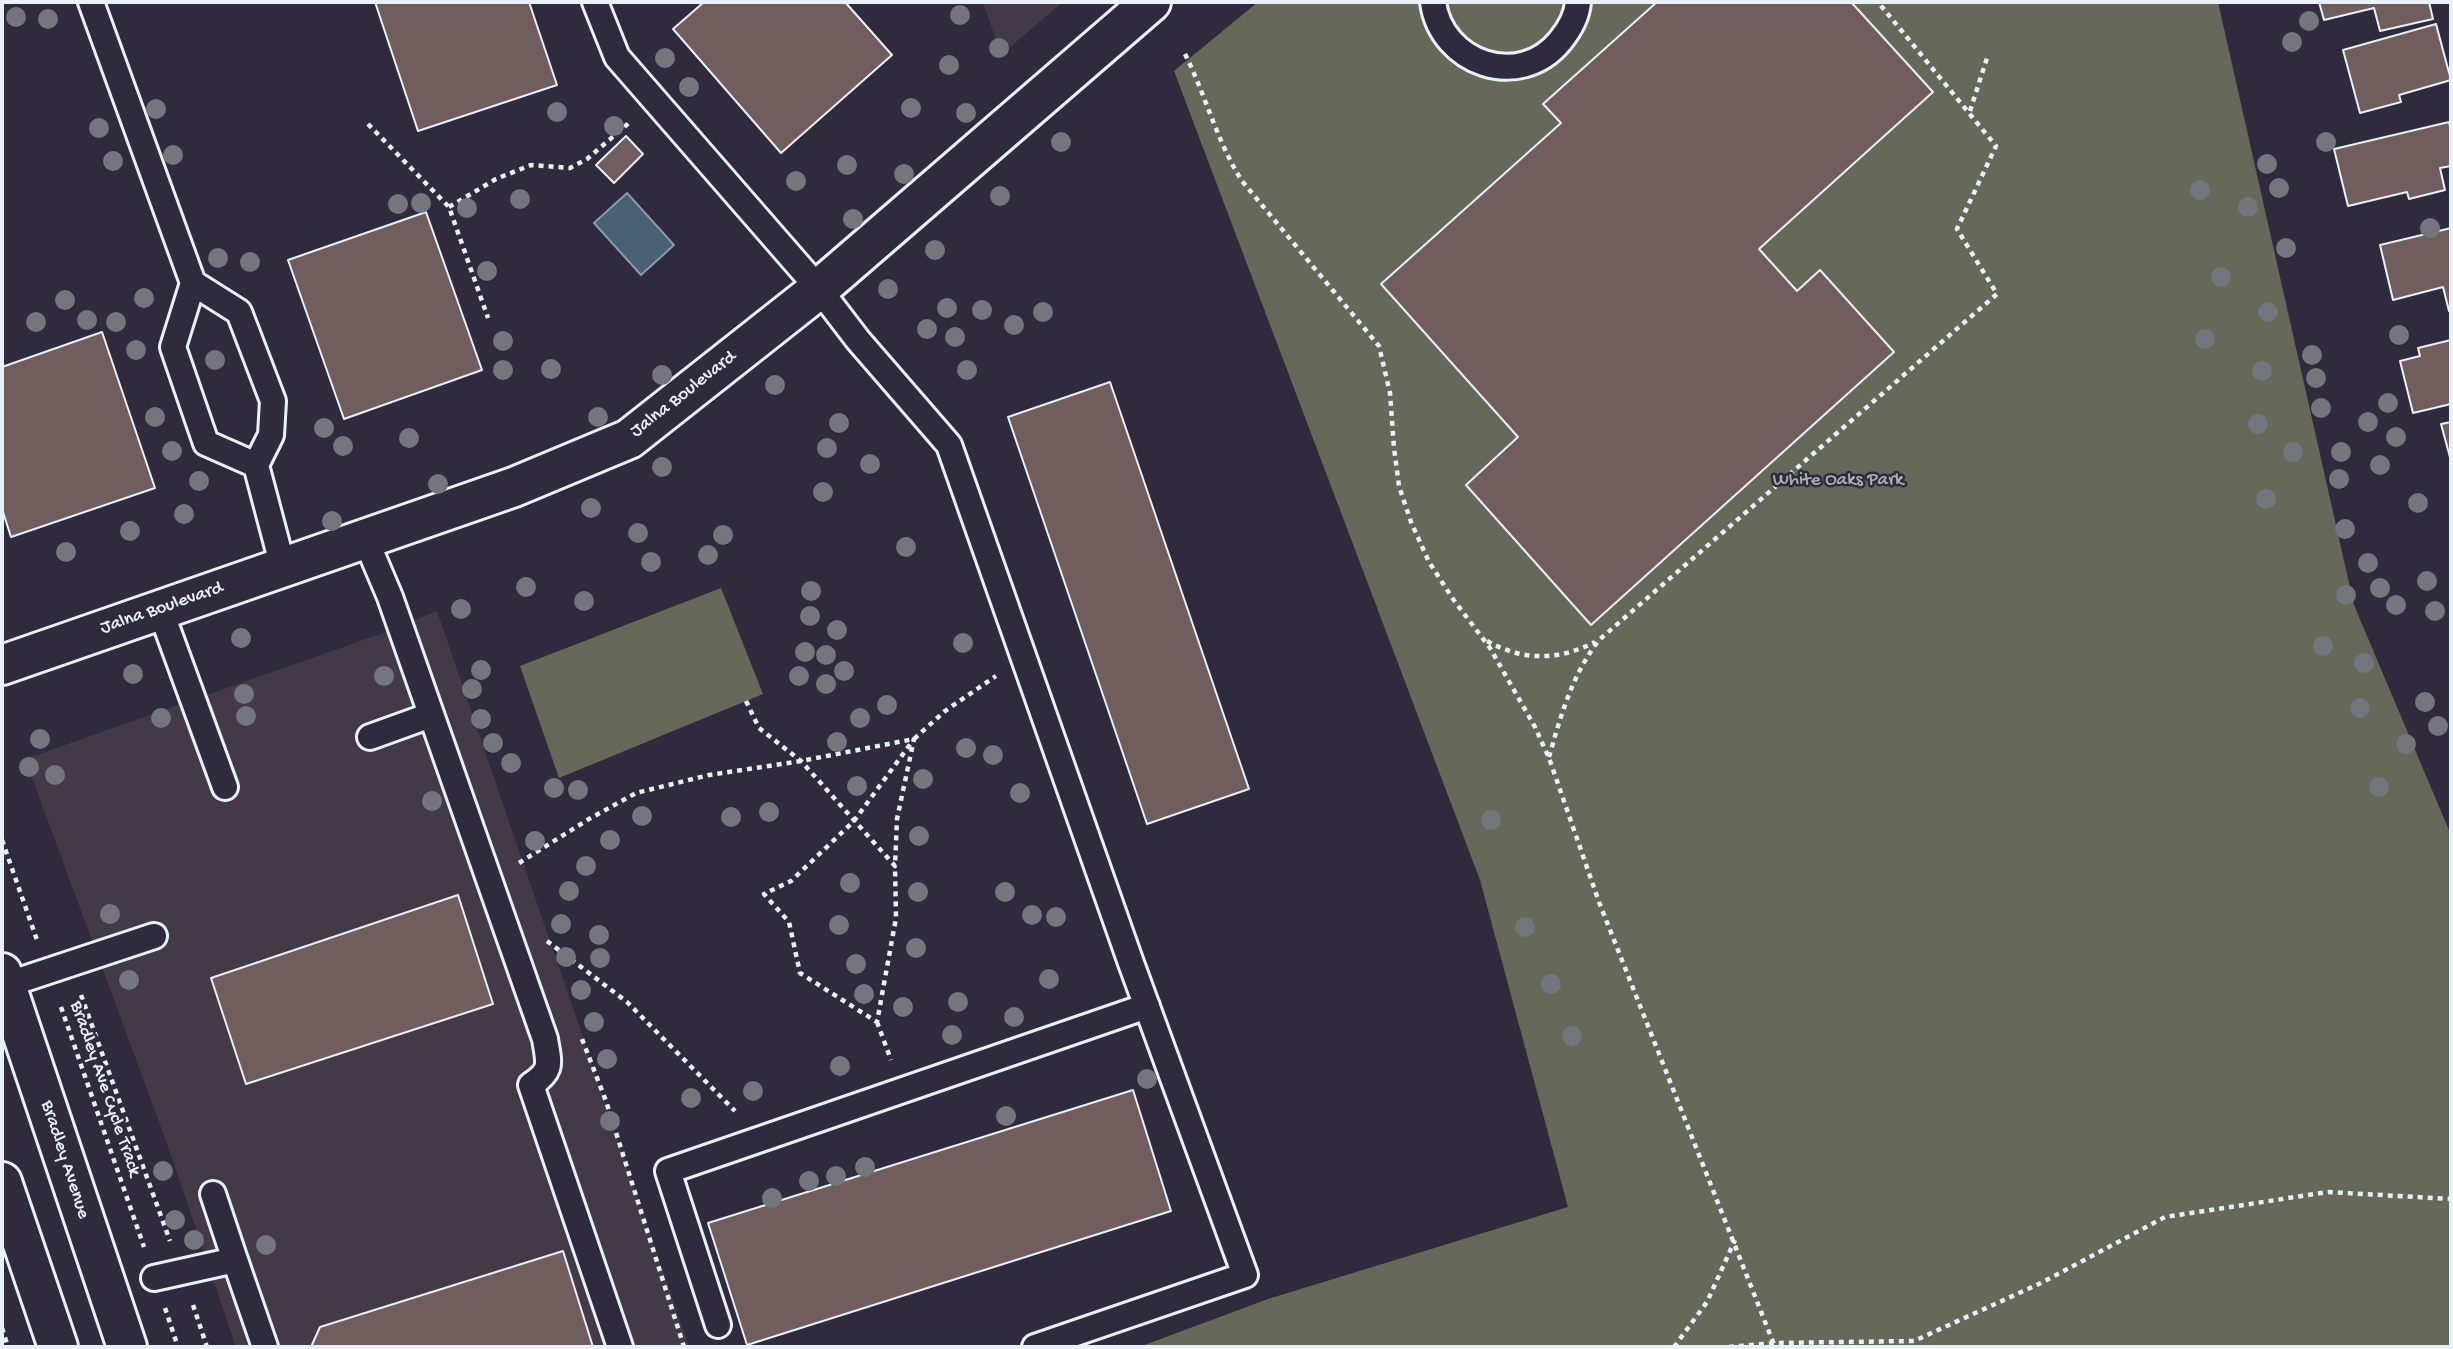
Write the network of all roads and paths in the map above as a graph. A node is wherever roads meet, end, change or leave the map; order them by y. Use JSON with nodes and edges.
{"nodes":[{"id":1,"x":91,"y":2,"type":"edge"},
{"id":2,"x":595,"y":2,"type":"edge"},
{"id":3,"x":1151,"y":2,"type":"edge"},
{"id":4,"x":1433,"y":2,"type":"edge"},
{"id":5,"x":1578,"y":2,"type":"edge"},
{"id":6,"x":1878,"y":2,"type":"edge"},
{"id":7,"x":1185,"y":54,"type":"dead end"},
{"id":8,"x":1987,"y":58,"type":"dead end"},
{"id":9,"x":1970,"y":112,"type":"junction"},
{"id":10,"x":630,"y":122,"type":"dead end"},
{"id":11,"x":368,"y":124,"type":"dead end"},
{"id":12,"x":449,"y":208,"type":"junction"},
{"id":13,"x":193,"y":283,"type":"junction"},
{"id":14,"x":819,"y":289,"type":"junction"},
{"id":15,"x":488,"y":318,"type":"dead end"},
{"id":16,"x":256,"y":466,"type":"junction"},
{"id":17,"x":365,"y":538,"type":"junction"},
{"id":18,"x":283,"y":567,"type":"junction"},
{"id":19,"x":160,"y":609,"type":"junction"},
{"id":20,"x":1484,"y":639,"type":"junction"},
{"id":21,"x":1599,"y":640,"type":"junction"},
{"id":22,"x":2,"y":665,"type":"edge"},
{"id":23,"x":1002,"y":673,"type":"dead end"},
{"id":24,"x":746,"y":701,"type":"dead end"},
{"id":25,"x":430,"y":716,"type":"junction"},
{"id":26,"x":370,"y":737,"type":"dead end"},
{"id":27,"x":914,"y":739,"type":"junction"},
{"id":28,"x":1549,"y":758,"type":"junction"},
{"id":29,"x":801,"y":761,"type":"junction"},
{"id":30,"x":225,"y":787,"type":"dead end"},
{"id":31,"x":854,"y":821,"type":"junction"},
{"id":32,"x":2,"y":840,"type":"edge"},
{"id":33,"x":517,"y":864,"type":"dead end"},
{"id":34,"x":895,"y":866,"type":"junction"},
{"id":35,"x":154,"y":936,"type":"dead end"},
{"id":36,"x":550,"y":952,"type":"dead end"},
{"id":37,"x":59,"y":967,"type":"junction"},
{"id":38,"x":4,"y":979,"type":"edge"},
{"id":39,"x":1147,"y":1006,"type":"junction"},
{"id":40,"x":578,"y":1026,"type":"dead end"},
{"id":41,"x":763,"y":1139,"type":"junction"},
{"id":42,"x":2,"y":1182,"type":"edge"},
{"id":43,"x":213,"y":1194,"type":"dead end"},
{"id":44,"x":2451,"y":1199,"type":"edge"},
{"id":45,"x":1735,"y":1240,"type":"junction"},
{"id":46,"x":235,"y":1260,"type":"junction"},
{"id":47,"x":181,"y":1272,"type":"junction"},
{"id":48,"x":155,"y":1278,"type":"junction"},
{"id":49,"x":718,"y":1325,"type":"dead end"},
{"id":50,"x":2,"y":1328,"type":"edge"},
{"id":51,"x":1774,"y":1345,"type":"edge"},
{"id":52,"x":8,"y":1347,"type":"edge"},
{"id":53,"x":58,"y":1347,"type":"edge"},
{"id":54,"x":127,"y":1347,"type":"edge"},
{"id":55,"x":178,"y":1347,"type":"edge"},
{"id":56,"x":207,"y":1347,"type":"edge"},
{"id":57,"x":265,"y":1347,"type":"edge"},
{"id":58,"x":620,"y":1347,"type":"edge"},
{"id":59,"x":684,"y":1347,"type":"edge"},
{"id":60,"x":1035,"y":1347,"type":"edge"},
{"id":61,"x":1674,"y":1347,"type":"edge"},
{"id":62,"x":1730,"y":1347,"type":"edge"}],
"edges":[{"from":1,"to":13,"type":"lane"},
{"from":2,"to":14,"type":"lane"},
{"from":3,"to":14,"type":"street","name":"Jalna Boulevard"},
{"from":4,"to":5,"type":"lane"},
{"from":6,"to":9,"type":"path"},
{"from":7,"to":20,"type":"path"},
{"from":8,"to":9,"type":"path"},
{"from":9,"to":21,"type":"path"},
{"from":10,"to":12,"type":"path"},
{"from":11,"to":12,"type":"path"},
{"from":12,"to":15,"type":"path"},
{"from":13,"to":16,"type":"lane"},
{"from":13,"to":16,"type":"lane"},
{"from":14,"to":17,"type":"street","name":"Jalna Boulevard"},
{"from":14,"to":39,"type":"lane"},
{"from":16,"to":18,"type":"lane"},
{"from":17,"to":18,"type":"street","name":"Jalna Boulevard"},
{"from":17,"to":25,"type":"lane"},
{"from":18,"to":19,"type":"street","name":"Jalna Boulevard"},
{"from":19,"to":22,"type":"street","name":"Jalna Boulevard"},
{"from":19,"to":30,"type":"lane"},
{"from":20,"to":21,"type":"path"},
{"from":20,"to":28,"type":"path"},
{"from":21,"to":28,"type":"path"},
{"from":23,"to":27,"type":"path"},
{"from":24,"to":29,"type":"path"},
{"from":25,"to":26,"type":"lane"},
{"from":25,"to":58,"type":"lane"},
{"from":27,"to":29,"type":"path"},
{"from":27,"to":31,"type":"path"},
{"from":27,"to":34,"type":"path"},
{"from":28,"to":45,"type":"path"},
{"from":29,"to":31,"type":"path"},
{"from":29,"to":33,"type":"path"},
{"from":31,"to":34,"type":"path"},
{"from":31,"to":34,"type":"path"},
{"from":32,"to":37,"type":"path","name":"Bradley Ave Cycle Track"},
{"from":35,"to":37,"type":"lane"},
{"from":36,"to":41,"type":"path"},
{"from":37,"to":38,"type":"lane"},
{"from":37,"to":47,"type":"path"},
{"from":37,"to":48,"type":"path","name":"Bradley Ave Cycle Track"},
{"from":38,"to":54,"type":"street","name":"Bradley Avenue"},
{"from":39,"to":41,"type":"lane"},
{"from":39,"to":60,"type":"lane"},
{"from":40,"to":59,"type":"path"},
{"from":41,"to":49,"type":"lane"},
{"from":42,"to":53,"type":"street"},
{"from":43,"to":46,"type":"lane"},
{"from":44,"to":51,"type":"path"},
{"from":45,"to":51,"type":"path"},
{"from":45,"to":61,"type":"path"},
{"from":46,"to":47,"type":"lane"},
{"from":46,"to":57,"type":"lane"},
{"from":47,"to":48,"type":"lane"},
{"from":47,"to":56,"type":"path"},
{"from":48,"to":55,"type":"path","name":"Bradley Ave Cycle Track"},
{"from":50,"to":52,"type":"path"},
{"from":51,"to":62,"type":"path"}]}
